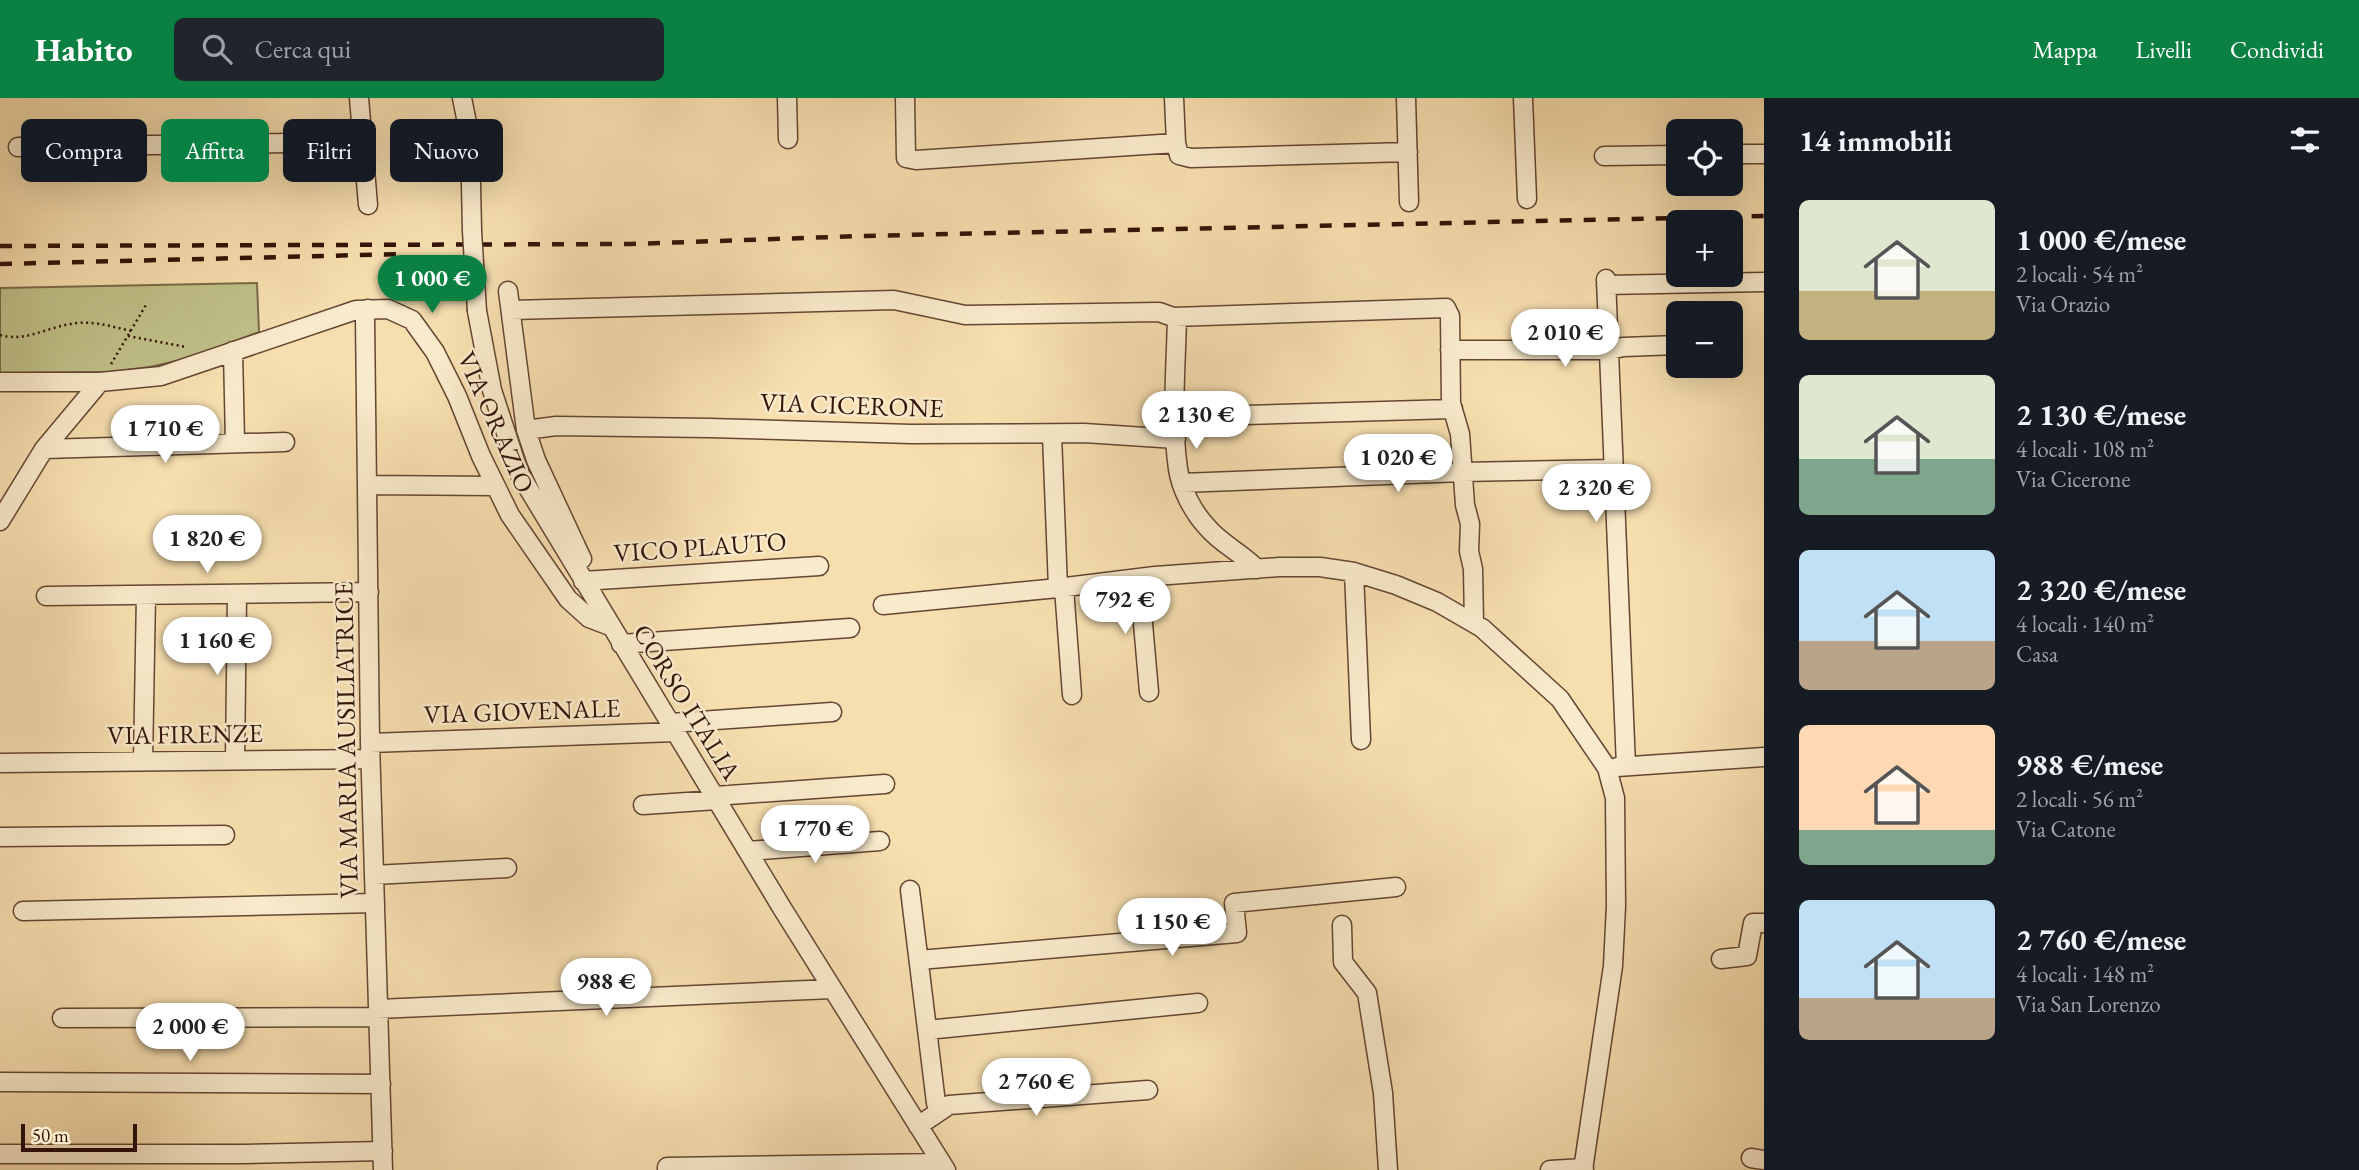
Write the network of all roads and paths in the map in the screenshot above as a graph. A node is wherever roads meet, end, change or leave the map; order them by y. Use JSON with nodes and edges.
{"nodes":[{"id":1,"x":359,"y":98,"type":"edge"},
{"id":2,"x":462,"y":98,"type":"edge"},
{"id":3,"x":787,"y":98,"type":"edge"},
{"id":4,"x":905,"y":98,"type":"edge"},
{"id":5,"x":1174,"y":98,"type":"edge"},
{"id":6,"x":1406,"y":98,"type":"edge"},
{"id":7,"x":1523,"y":98,"type":"edge"},
{"id":8,"x":361,"y":119,"type":"edge"},
{"id":9,"x":788,"y":139,"type":"dead end"},
{"id":10,"x":283,"y":143,"type":"edge"},
{"id":11,"x":18,"y":148,"type":"dead end"},
{"id":12,"x":1177,"y":149,"type":"junction"},
{"id":13,"x":1408,"y":152,"type":"junction"},
{"id":14,"x":1743,"y":154,"type":"edge"},
{"id":15,"x":1764,"y":154,"type":"edge"},
{"id":16,"x":1666,"y":155,"type":"edge"},
{"id":17,"x":1604,"y":156,"type":"dead end"},
{"id":18,"x":367,"y":182,"type":"edge"},
{"id":19,"x":1527,"y":199,"type":"dead end"},
{"id":20,"x":1409,"y":202,"type":"dead end"},
{"id":21,"x":368,"y":205,"type":"dead end"},
{"id":22,"x":1764,"y":282,"type":"edge"},
{"id":23,"x":508,"y":291,"type":"dead end"},
{"id":24,"x":146,"y":305,"type":"dead end"},
{"id":25,"x":368,"y":309,"type":"junction"},
{"id":26,"x":511,"y":310,"type":"junction"},
{"id":27,"x":1177,"y":317,"type":"junction"},
{"id":28,"x":131,"y":331,"type":"junction"},
{"id":29,"x":0,"y":335,"type":"edge"},
{"id":30,"x":128,"y":336,"type":"junction"},
{"id":31,"x":1666,"y":345,"type":"edge"},
{"id":32,"x":186,"y":347,"type":"dead end"},
{"id":33,"x":1610,"y":350,"type":"junction"},
{"id":34,"x":233,"y":351,"type":"junction"},
{"id":35,"x":1450,"y":351,"type":"junction"},
{"id":36,"x":0,"y":382,"type":"edge"},
{"id":37,"x":100,"y":382,"type":"junction"},
{"id":38,"x":1452,"y":409,"type":"junction"},
{"id":39,"x":1176,"y":417,"type":"junction"},
{"id":40,"x":526,"y":430,"type":"junction"},
{"id":41,"x":1052,"y":435,"type":"junction"},
{"id":42,"x":1176,"y":439,"type":"junction"},
{"id":43,"x":285,"y":442,"type":"dead end"},
{"id":44,"x":235,"y":443,"type":"junction"},
{"id":45,"x":44,"y":449,"type":"junction"},
{"id":46,"x":1612,"y":469,"type":"junction"},
{"id":47,"x":1462,"y":472,"type":"junction"},
{"id":48,"x":1182,"y":483,"type":"junction"},
{"id":49,"x":368,"y":485,"type":"junction"},
{"id":50,"x":495,"y":486,"type":"junction"},
{"id":51,"x":0,"y":521,"type":"edge"},
{"id":52,"x":820,"y":566,"type":"dead end"},
{"id":53,"x":1257,"y":569,"type":"junction"},
{"id":54,"x":1353,"y":572,"type":"junction"},
{"id":55,"x":582,"y":578,"type":"junction"},
{"id":56,"x":1139,"y":578,"type":"junction"},
{"id":57,"x":1061,"y":588,"type":"junction"},
{"id":58,"x":369,"y":592,"type":"junction"},
{"id":59,"x":237,"y":594,"type":"junction"},
{"id":60,"x":146,"y":595,"type":"junction"},
{"id":61,"x":46,"y":596,"type":"dead end"},
{"id":62,"x":883,"y":606,"type":"dead end"},
{"id":63,"x":1474,"y":623,"type":"junction"},
{"id":64,"x":610,"y":626,"type":"junction"},
{"id":65,"x":850,"y":628,"type":"dead end"},
{"id":66,"x":621,"y":644,"type":"junction"},
{"id":67,"x":1149,"y":692,"type":"dead end"},
{"id":68,"x":1072,"y":695,"type":"dead end"},
{"id":69,"x":832,"y":712,"type":"dead end"},
{"id":70,"x":674,"y":728,"type":"junction"},
{"id":71,"x":1361,"y":740,"type":"dead end"},
{"id":72,"x":370,"y":751,"type":"junction"},
{"id":73,"x":1764,"y":757,"type":"edge"},
{"id":74,"x":235,"y":760,"type":"junction"},
{"id":75,"x":143,"y":761,"type":"junction"},
{"id":76,"x":0,"y":763,"type":"edge"},
{"id":77,"x":1626,"y":766,"type":"junction"},
{"id":78,"x":1606,"y":768,"type":"junction"},
{"id":79,"x":885,"y":784,"type":"dead end"},
{"id":80,"x":716,"y":798,"type":"junction"},
{"id":81,"x":643,"y":805,"type":"dead end"},
{"id":82,"x":225,"y":835,"type":"dead end"},
{"id":83,"x":0,"y":838,"type":"edge"},
{"id":84,"x":880,"y":841,"type":"dead end"},
{"id":85,"x":748,"y":850,"type":"junction"},
{"id":86,"x":507,"y":868,"type":"dead end"},
{"id":87,"x":374,"y":875,"type":"junction"},
{"id":88,"x":1396,"y":887,"type":"dead end"},
{"id":89,"x":910,"y":890,"type":"dead end"},
{"id":90,"x":375,"y":902,"type":"junction"},
{"id":91,"x":23,"y":911,"type":"dead end"},
{"id":92,"x":1764,"y":923,"type":"edge"},
{"id":93,"x":1342,"y":925,"type":"dead end"},
{"id":94,"x":1721,"y":959,"type":"dead end"},
{"id":95,"x":919,"y":960,"type":"junction"},
{"id":96,"x":832,"y":989,"type":"junction"},
{"id":97,"x":1198,"y":1003,"type":"dead end"},
{"id":98,"x":379,"y":1013,"type":"junction"},
{"id":99,"x":62,"y":1018,"type":"dead end"},
{"id":100,"x":927,"y":1030,"type":"junction"},
{"id":101,"x":0,"y":1082,"type":"edge"},
{"id":102,"x":381,"y":1084,"type":"junction"},
{"id":103,"x":1148,"y":1090,"type":"dead end"},
{"id":104,"x":939,"y":1111,"type":"junction"},
{"id":105,"x":918,"y":1126,"type":"junction"},
{"id":106,"x":383,"y":1151,"type":"junction"},
{"id":107,"x":12,"y":1159,"type":"edge"},
{"id":108,"x":78,"y":1162,"type":"edge"},
{"id":109,"x":943,"y":1166,"type":"edge"},
{"id":110,"x":1583,"y":1169,"type":"edge"},
{"id":111,"x":383,"y":1170,"type":"edge"},
{"id":112,"x":667,"y":1170,"type":"edge"},
{"id":113,"x":1388,"y":1170,"type":"edge"},
{"id":114,"x":1550,"y":1170,"type":"edge"}],
"edges":[{"from":1,"to":8,"type":"street"},
{"from":2,"to":55,"type":"street","name":"CORSO ITALIA","bridge":true},
{"from":3,"to":9,"type":"street"},
{"from":4,"to":12,"type":"street"},
{"from":5,"to":12,"type":"street"},
{"from":6,"to":13,"type":"street"},
{"from":7,"to":19,"type":"street"},
{"from":10,"to":11,"type":"street"},
{"from":12,"to":13,"type":"street"},
{"from":13,"to":20,"type":"street"},
{"from":14,"to":15,"type":"street"},
{"from":16,"to":17,"type":"street"},
{"from":18,"to":21,"type":"street"},
{"from":22,"to":33,"type":"street"},
{"from":23,"to":26,"type":"street"},
{"from":24,"to":28,"type":"path"},
{"from":25,"to":34,"type":"street","name":"VIA ORAZIO"},
{"from":25,"to":49,"type":"street","name":"VIA MARIA AUSILIATRICE"},
{"from":25,"to":50,"type":"street","name":"VIA ORAZIO"},
{"from":26,"to":27,"type":"street"},
{"from":26,"to":40,"type":"street"},
{"from":27,"to":35,"type":"street"},
{"from":27,"to":39,"type":"street"},
{"from":28,"to":29,"type":"path"},
{"from":28,"to":30,"type":"path"},
{"from":30,"to":32,"type":"path"},
{"from":30,"to":37,"type":"path"},
{"from":31,"to":33,"type":"street"},
{"from":33,"to":35,"type":"street"},
{"from":33,"to":46,"type":"street"},
{"from":34,"to":37,"type":"street","name":"VIA ORAZIO"},
{"from":34,"to":44,"type":"street"},
{"from":35,"to":38,"type":"street"},
{"from":36,"to":37,"type":"street","name":"VIA ORAZIO"},
{"from":37,"to":45,"type":"street"},
{"from":38,"to":39,"type":"street"},
{"from":38,"to":47,"type":"street"},
{"from":39,"to":42,"type":"street"},
{"from":40,"to":41,"type":"street","name":"VIA CICERONE"},
{"from":40,"to":55,"type":"street"},
{"from":41,"to":42,"type":"street","name":"VIA CICERONE"},
{"from":41,"to":57,"type":"street"},
{"from":42,"to":48,"type":"street"},
{"from":43,"to":44,"type":"street"},
{"from":44,"to":45,"type":"street"},
{"from":45,"to":51,"type":"street"},
{"from":46,"to":47,"type":"street"},
{"from":46,"to":77,"type":"street"},
{"from":47,"to":48,"type":"street"},
{"from":47,"to":63,"type":"street"},
{"from":48,"to":53,"type":"street"},
{"from":49,"to":50,"type":"street"},
{"from":49,"to":58,"type":"street","name":"VIA MARIA AUSILIATRICE"},
{"from":50,"to":64,"type":"street","name":"VIA ORAZIO"},
{"from":52,"to":55,"type":"street","name":"VICO PLAUTO"},
{"from":53,"to":54,"type":"street"},
{"from":53,"to":56,"type":"street"},
{"from":54,"to":63,"type":"street"},
{"from":54,"to":71,"type":"street"},
{"from":55,"to":64,"type":"street","name":"CORSO ITALIA"},
{"from":56,"to":57,"type":"street"},
{"from":56,"to":67,"type":"street"},
{"from":57,"to":62,"type":"street"},
{"from":57,"to":68,"type":"street"},
{"from":58,"to":59,"type":"street"},
{"from":58,"to":72,"type":"street","name":"VIA MARIA AUSILIATRICE"},
{"from":59,"to":60,"type":"street"},
{"from":59,"to":74,"type":"street"},
{"from":60,"to":61,"type":"street"},
{"from":60,"to":75,"type":"street"},
{"from":63,"to":78,"type":"street"},
{"from":64,"to":66,"type":"street","name":"CORSO ITALIA"},
{"from":65,"to":66,"type":"street"},
{"from":66,"to":70,"type":"street","name":"CORSO ITALIA"},
{"from":69,"to":70,"type":"street","name":"VIA GIOVENALE"},
{"from":70,"to":72,"type":"street","name":"VIA GIOVENALE"},
{"from":70,"to":80,"type":"street","name":"CORSO ITALIA"},
{"from":72,"to":74,"type":"street","name":"VIA FIRENZE"},
{"from":72,"to":87,"type":"street","name":"VIA MARIA AUSILIATRICE"},
{"from":73,"to":77,"type":"street"},
{"from":74,"to":75,"type":"street","name":"VIA FIRENZE"},
{"from":75,"to":76,"type":"street","name":"VIA FIRENZE"},
{"from":77,"to":78,"type":"street"},
{"from":78,"to":110,"type":"street"},
{"from":79,"to":80,"type":"street"},
{"from":80,"to":81,"type":"street"},
{"from":80,"to":85,"type":"street","name":"CORSO ITALIA"},
{"from":82,"to":83,"type":"street"},
{"from":84,"to":85,"type":"street"},
{"from":85,"to":96,"type":"street","name":"CORSO ITALIA"},
{"from":86,"to":87,"type":"street"},
{"from":87,"to":90,"type":"street","name":"VIA MARIA AUSILIATRICE"},
{"from":88,"to":95,"type":"street"},
{"from":89,"to":95,"type":"street"},
{"from":90,"to":91,"type":"street"},
{"from":90,"to":98,"type":"street","name":"VIA MARIA AUSILIATRICE"},
{"from":92,"to":94,"type":"street"},
{"from":93,"to":113,"type":"street"},
{"from":95,"to":100,"type":"street"},
{"from":96,"to":98,"type":"street"},
{"from":96,"to":105,"type":"street","name":"CORSO ITALIA"},
{"from":97,"to":100,"type":"street"},
{"from":98,"to":99,"type":"street"},
{"from":98,"to":102,"type":"street","name":"VIA MARIA AUSILIATRICE"},
{"from":100,"to":104,"type":"street"},
{"from":101,"to":102,"type":"street"},
{"from":102,"to":106,"type":"street","name":"VIA MARIA AUSILIATRICE"},
{"from":103,"to":104,"type":"street"},
{"from":104,"to":105,"type":"street"},
{"from":105,"to":109,"type":"street","name":"CORSO ITALIA"},
{"from":106,"to":108,"type":"street"},
{"from":106,"to":111,"type":"street","name":"VIA MARIA AUSILIATRICE"},
{"from":107,"to":108,"type":"street"},
{"from":109,"to":112,"type":"street"},
{"from":110,"to":114,"type":"street"}]}
